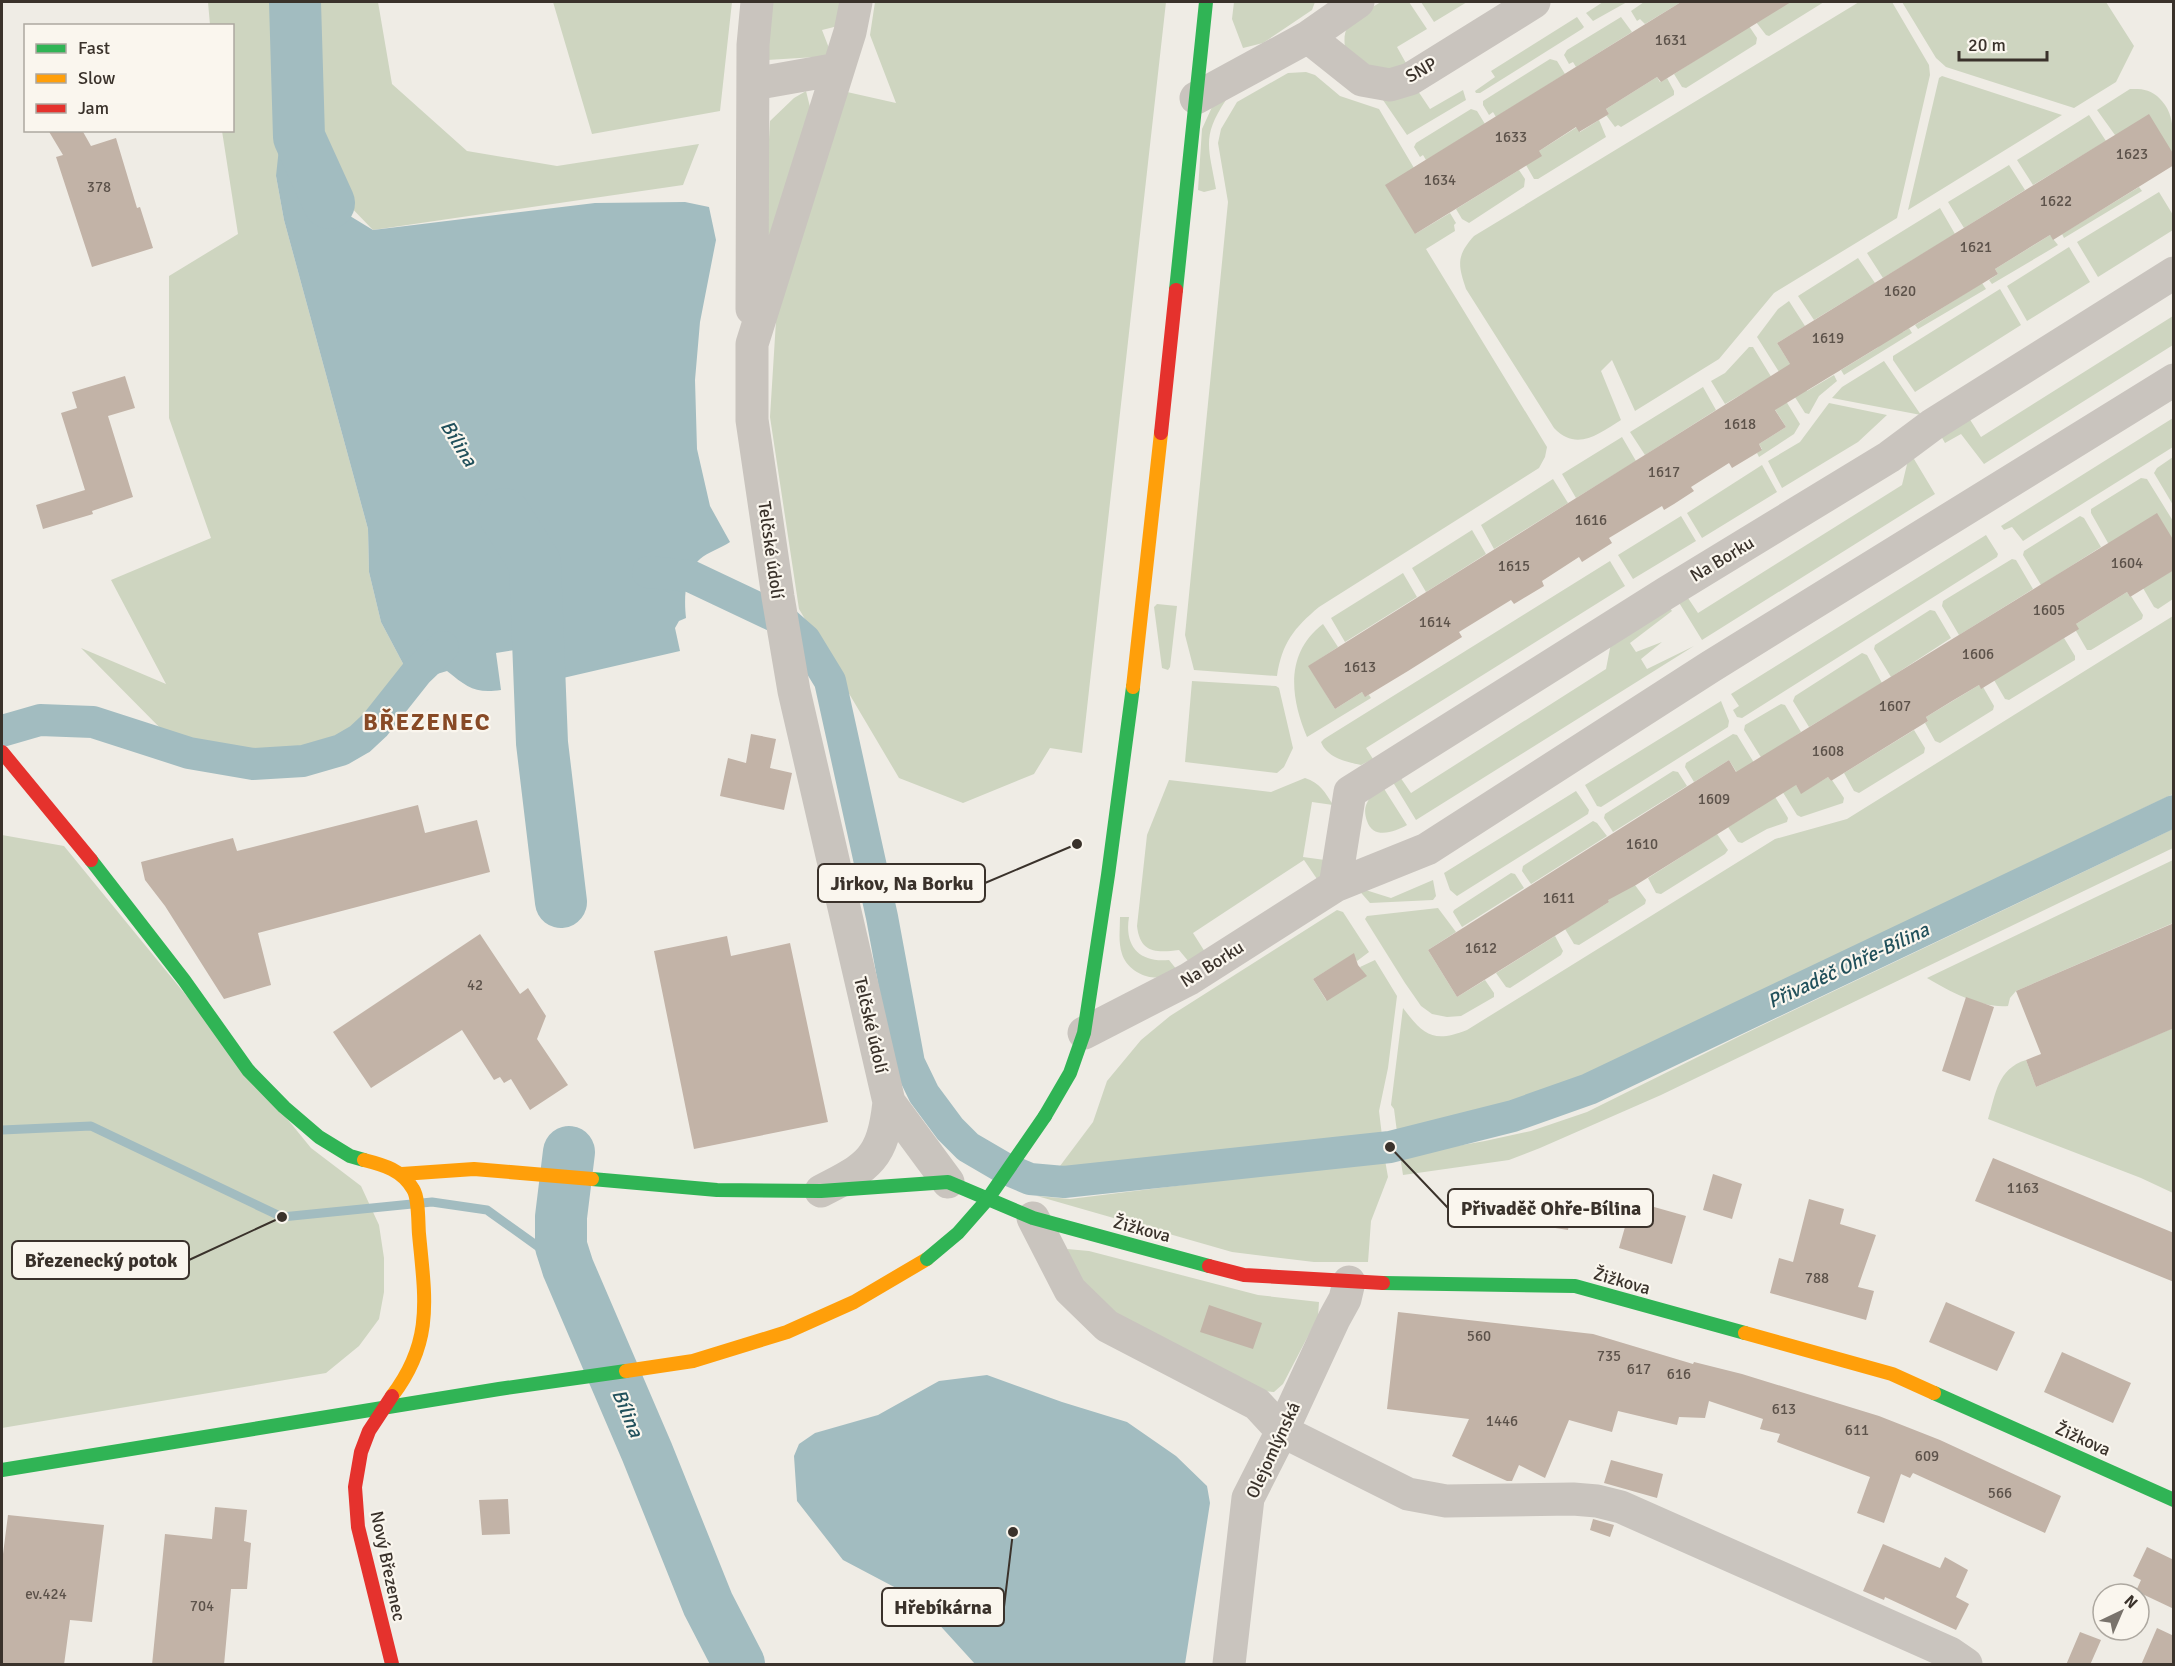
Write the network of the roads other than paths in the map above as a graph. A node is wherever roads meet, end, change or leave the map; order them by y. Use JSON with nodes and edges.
{"nodes":[{"id":1,"x":757,"y":2,"type":"edge"},
{"id":2,"x":856,"y":2,"type":"edge"},
{"id":3,"x":1206,"y":2,"type":"edge"},
{"id":4,"x":1358,"y":2,"type":"edge"},
{"id":5,"x":1534,"y":2,"type":"edge"},
{"id":6,"x":1308,"y":37,"type":"junction"},
{"id":7,"x":838,"y":69,"type":"junction"},
{"id":8,"x":754,"y":84,"type":"junction"},
{"id":9,"x":1196,"y":98,"type":"junction"},
{"id":10,"x":2174,"y":273,"type":"edge"},
{"id":11,"x":752,"y":344,"type":"junction"},
{"id":12,"x":2174,"y":380,"type":"edge"},
{"id":13,"x":2,"y":752,"type":"edge"},
{"id":14,"x":1335,"y":886,"type":"junction"},
{"id":15,"x":1084,"y":1033,"type":"junction"},
{"id":16,"x":889,"y":1102,"type":"junction"},
{"id":17,"x":402,"y":1174,"type":"junction"},
{"id":18,"x":948,"y":1182,"type":"junction"},
{"id":19,"x":821,"y":1191,"type":"junction"},
{"id":20,"x":1033,"y":1218,"type":"junction"},
{"id":21,"x":1349,"y":1282,"type":"junction"},
{"id":22,"x":382,"y":1408,"type":"junction"},
{"id":23,"x":1282,"y":1431,"type":"junction"},
{"id":24,"x":2,"y":1470,"type":"edge"},
{"id":25,"x":2174,"y":1500,"type":"edge"},
{"id":26,"x":392,"y":1665,"type":"edge"},
{"id":27,"x":1229,"y":1665,"type":"edge"},
{"id":28,"x":1966,"y":1665,"type":"edge"}],
"edges":[{"from":1,"to":8,"type":"street"},
{"from":2,"to":7,"type":"street","name":"Telčské údolí"},
{"from":3,"to":9,"type":"street"},
{"from":4,"to":6,"type":"street"},
{"from":5,"to":6,"type":"street","name":"SNP"},
{"from":6,"to":9,"type":"street"},
{"from":7,"to":8,"type":"street"},
{"from":7,"to":11,"type":"street","name":"Telčské údolí"},
{"from":8,"to":11,"type":"street"},
{"from":9,"to":15,"type":"street"},
{"from":10,"to":14,"type":"street","name":"Na Borku"},
{"from":11,"to":16,"type":"street","name":"Telčské údolí"},
{"from":12,"to":14,"type":"street","name":"Na Borku"},
{"from":13,"to":17,"type":"street"},
{"from":14,"to":15,"type":"street","name":"Na Borku"},
{"from":15,"to":22,"type":"street","bridge":true},
{"from":16,"to":18,"type":"street"},
{"from":16,"to":19,"type":"street"},
{"from":17,"to":19,"type":"street"},
{"from":17,"to":22,"type":"street","name":"Nový Březenec"},
{"from":18,"to":19,"type":"street"},
{"from":18,"to":20,"type":"street","name":"Žižkova"},
{"from":20,"to":21,"type":"street","name":"Žižkova"},
{"from":20,"to":23,"type":"street"},
{"from":21,"to":23,"type":"street","name":"Olejomlýnská"},
{"from":21,"to":25,"type":"street","name":"Žižkova"},
{"from":22,"to":24,"type":"street"},
{"from":22,"to":26,"type":"street","name":"Nový Březenec"},
{"from":23,"to":27,"type":"street","name":"Olejomlýnská"},
{"from":23,"to":28,"type":"street"}]}
